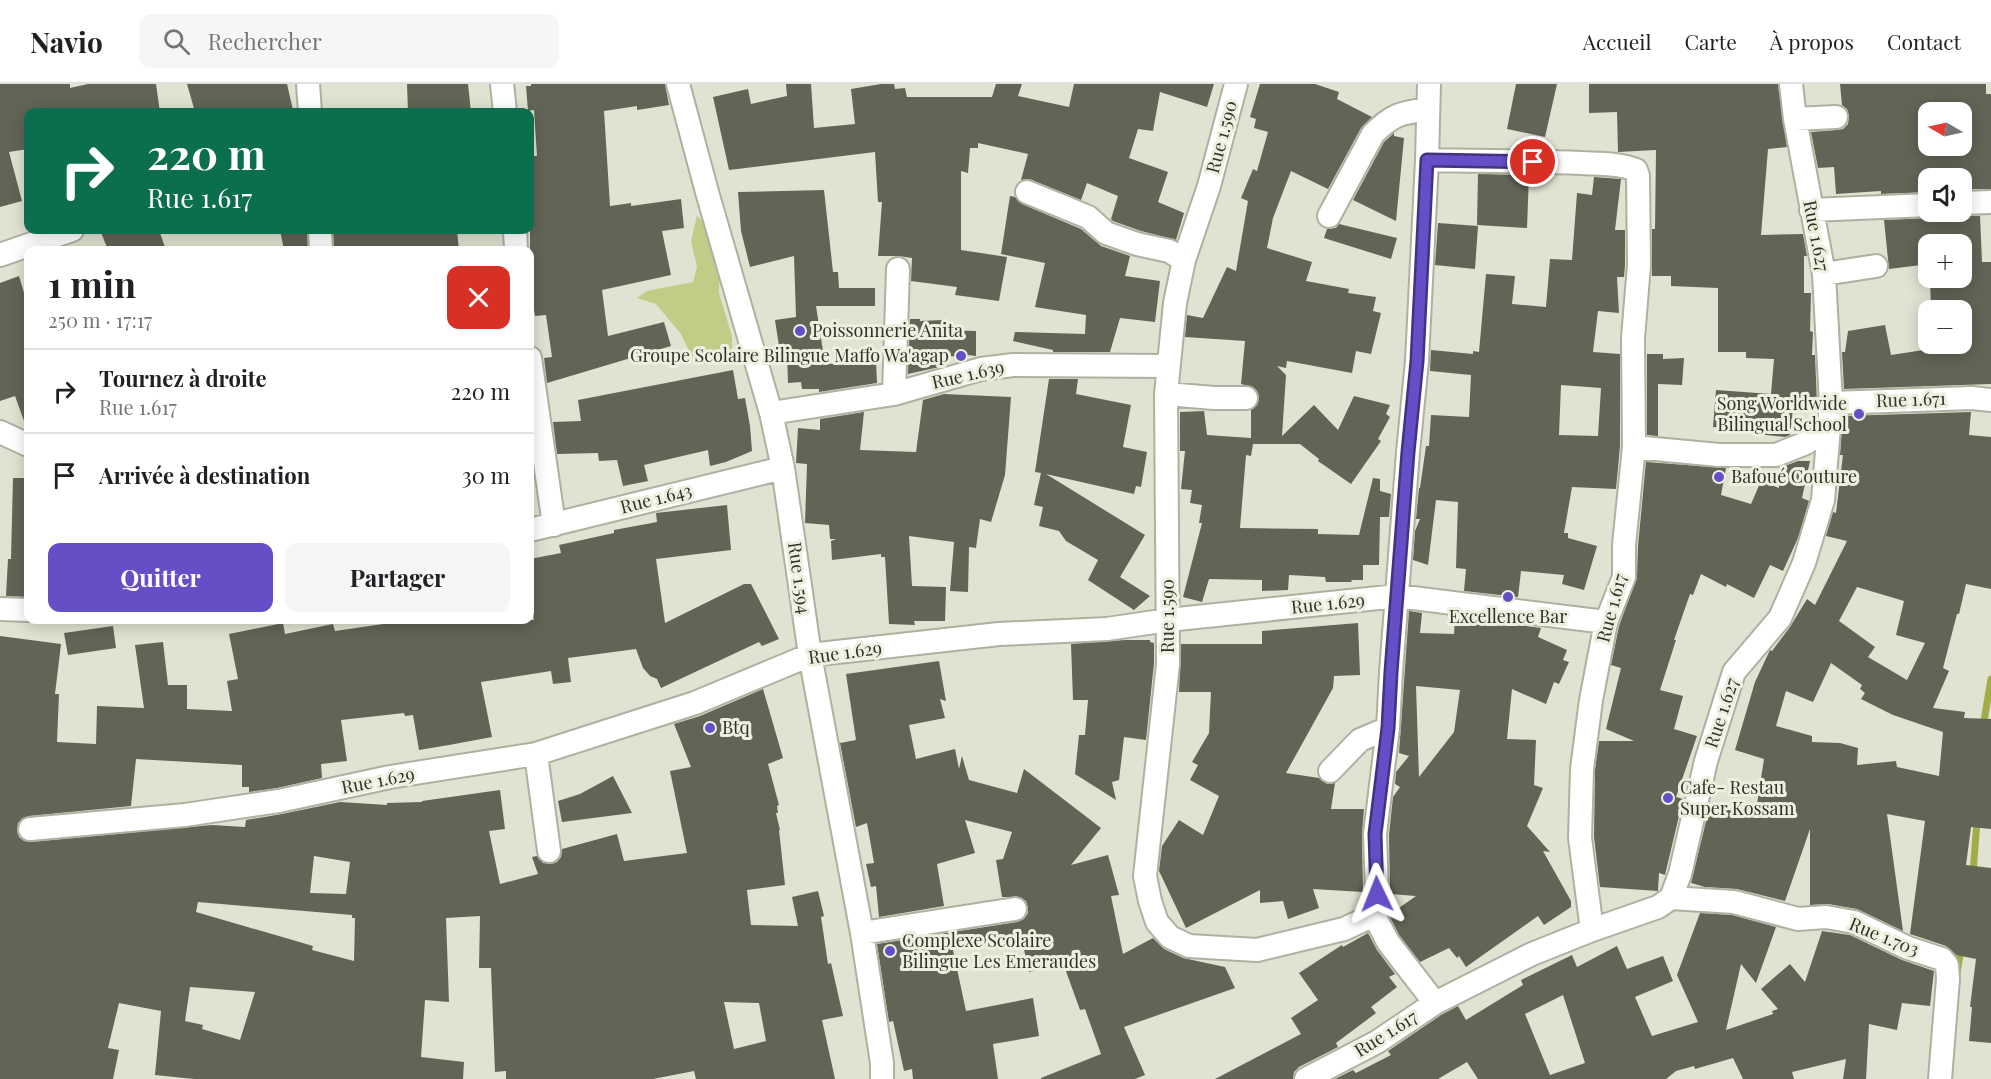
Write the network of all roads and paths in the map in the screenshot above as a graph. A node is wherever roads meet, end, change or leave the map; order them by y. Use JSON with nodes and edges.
{"nodes":[{"id":1,"x":308,"y":84,"type":"edge"},
{"id":2,"x":502,"y":84,"type":"edge"},
{"id":3,"x":678,"y":84,"type":"edge"},
{"id":4,"x":1236,"y":84,"type":"edge"},
{"id":5,"x":1428,"y":84,"type":"edge"},
{"id":6,"x":1791,"y":84,"type":"edge"},
{"id":7,"x":310,"y":108,"type":"edge"},
{"id":8,"x":505,"y":108,"type":"edge"},
{"id":9,"x":1428,"y":109,"type":"junction"},
{"id":10,"x":1836,"y":117,"type":"dead end"},
{"id":11,"x":1795,"y":119,"type":"junction"},
{"id":12,"x":1427,"y":160,"type":"junction"},
{"id":13,"x":1027,"y":192,"type":"dead end"},
{"id":14,"x":1991,"y":202,"type":"edge"},
{"id":15,"x":1972,"y":203,"type":"edge"},
{"id":16,"x":1918,"y":205,"type":"edge"},
{"id":17,"x":1811,"y":210,"type":"junction"},
{"id":18,"x":1329,"y":216,"type":"dead end"},
{"id":19,"x":60,"y":234,"type":"edge"},
{"id":20,"x":26,"y":246,"type":"edge"},
{"id":21,"x":24,"y":247,"type":"edge"},
{"id":22,"x":0,"y":255,"type":"edge"},
{"id":23,"x":1184,"y":260,"type":"junction"},
{"id":24,"x":1876,"y":266,"type":"dead end"},
{"id":25,"x":898,"y":269,"type":"dead end"},
{"id":26,"x":1824,"y":274,"type":"junction"},
{"id":27,"x":1168,"y":366,"type":"junction"},
{"id":28,"x":534,"y":386,"type":"edge"},
{"id":29,"x":894,"y":394,"type":"junction"},
{"id":30,"x":1166,"y":394,"type":"junction"},
{"id":31,"x":1246,"y":398,"type":"dead end"},
{"id":32,"x":1991,"y":400,"type":"edge"},
{"id":33,"x":1831,"y":403,"type":"junction"},
{"id":34,"x":771,"y":413,"type":"junction"},
{"id":35,"x":1830,"y":426,"type":"junction"},
{"id":36,"x":0,"y":432,"type":"edge"},
{"id":37,"x":24,"y":443,"type":"edge"},
{"id":38,"x":1634,"y":447,"type":"junction"},
{"id":39,"x":783,"y":468,"type":"junction"},
{"id":40,"x":554,"y":525,"type":"junction"},
{"id":41,"x":534,"y":529,"type":"edge"},
{"id":42,"x":1398,"y":596,"type":"junction"},
{"id":43,"x":0,"y":609,"type":"edge"},
{"id":44,"x":24,"y":610,"type":"edge"},
{"id":45,"x":1168,"y":621,"type":"junction"},
{"id":46,"x":1606,"y":622,"type":"junction"},
{"id":47,"x":810,"y":655,"type":"junction"},
{"id":48,"x":1388,"y":728,"type":"junction"},
{"id":49,"x":536,"y":753,"type":"junction"},
{"id":50,"x":1330,"y":771,"type":"dead end"},
{"id":51,"x":30,"y":829,"type":"dead end"},
{"id":52,"x":549,"y":851,"type":"dead end"},
{"id":53,"x":1671,"y":898,"type":"junction"},
{"id":54,"x":1015,"y":909,"type":"dead end"},
{"id":55,"x":1374,"y":915,"type":"junction"},
{"id":56,"x":1592,"y":930,"type":"junction"},
{"id":57,"x":862,"y":933,"type":"junction"},
{"id":58,"x":1436,"y":1003,"type":"junction"},
{"id":59,"x":882,"y":1079,"type":"edge"},
{"id":60,"x":1306,"y":1079,"type":"edge"},
{"id":61,"x":1940,"y":1079,"type":"edge"}],
"edges":[{"from":1,"to":7,"type":"street"},
{"from":2,"to":8,"type":"street"},
{"from":3,"to":34,"type":"street","name":"Rue 1.594"},
{"from":4,"to":23,"type":"street","name":"Rue 1.590"},
{"from":5,"to":9,"type":"street"},
{"from":6,"to":11,"type":"street","name":"Rue 1.627"},
{"from":9,"to":12,"type":"street"},
{"from":9,"to":18,"type":"street"},
{"from":10,"to":11,"type":"street"},
{"from":11,"to":17,"type":"street","name":"Rue 1.627"},
{"from":12,"to":38,"type":"street","name":"Rue 1.617"},
{"from":12,"to":42,"type":"street"},
{"from":13,"to":23,"type":"street"},
{"from":14,"to":15,"type":"street"},
{"from":16,"to":17,"type":"street"},
{"from":17,"to":26,"type":"street","name":"Rue 1.627"},
{"from":19,"to":20,"type":"street"},
{"from":21,"to":22,"type":"street"},
{"from":23,"to":27,"type":"street","name":"Rue 1.590"},
{"from":24,"to":26,"type":"street"},
{"from":25,"to":29,"type":"street"},
{"from":26,"to":33,"type":"street","name":"Rue 1.627"},
{"from":27,"to":29,"type":"street","name":"Rue 1.639"},
{"from":27,"to":30,"type":"street","name":"Rue 1.590"},
{"from":28,"to":40,"type":"street"},
{"from":29,"to":34,"type":"street","name":"Rue 1.639"},
{"from":30,"to":31,"type":"street"},
{"from":30,"to":45,"type":"street","name":"Rue 1.590"},
{"from":32,"to":33,"type":"street","name":"Rue 1.671"},
{"from":33,"to":35,"type":"street","name":"Rue 1.627"},
{"from":34,"to":39,"type":"street","name":"Rue 1.594"},
{"from":35,"to":38,"type":"street"},
{"from":35,"to":53,"type":"street","name":"Rue 1.627"},
{"from":36,"to":37,"type":"street"},
{"from":38,"to":46,"type":"street","name":"Rue 1.617"},
{"from":39,"to":40,"type":"street","name":"Rue 1.643"},
{"from":39,"to":47,"type":"street","name":"Rue 1.594"},
{"from":40,"to":41,"type":"street","name":"Rue 1.643"},
{"from":42,"to":45,"type":"street","name":"Rue 1.629"},
{"from":42,"to":46,"type":"street","name":"Rue 1.629"},
{"from":42,"to":48,"type":"street"},
{"from":43,"to":44,"type":"street"},
{"from":45,"to":47,"type":"street","name":"Rue 1.629"},
{"from":45,"to":55,"type":"street","name":"Rue 1.590"},
{"from":46,"to":56,"type":"street","name":"Rue 1.617"},
{"from":47,"to":49,"type":"street","name":"Rue 1.629"},
{"from":47,"to":57,"type":"street","name":"Rue 1.594"},
{"from":48,"to":50,"type":"street"},
{"from":48,"to":55,"type":"street"},
{"from":49,"to":51,"type":"street","name":"Rue 1.629"},
{"from":49,"to":52,"type":"street"},
{"from":53,"to":56,"type":"street"},
{"from":53,"to":61,"type":"street","name":"Rue 1.703"},
{"from":54,"to":57,"type":"street"},
{"from":55,"to":58,"type":"street"},
{"from":56,"to":58,"type":"street","name":"Rue 1.617"},
{"from":57,"to":59,"type":"street","name":"Rue 1.594"},
{"from":58,"to":60,"type":"street","name":"Rue 1.617"}]}
